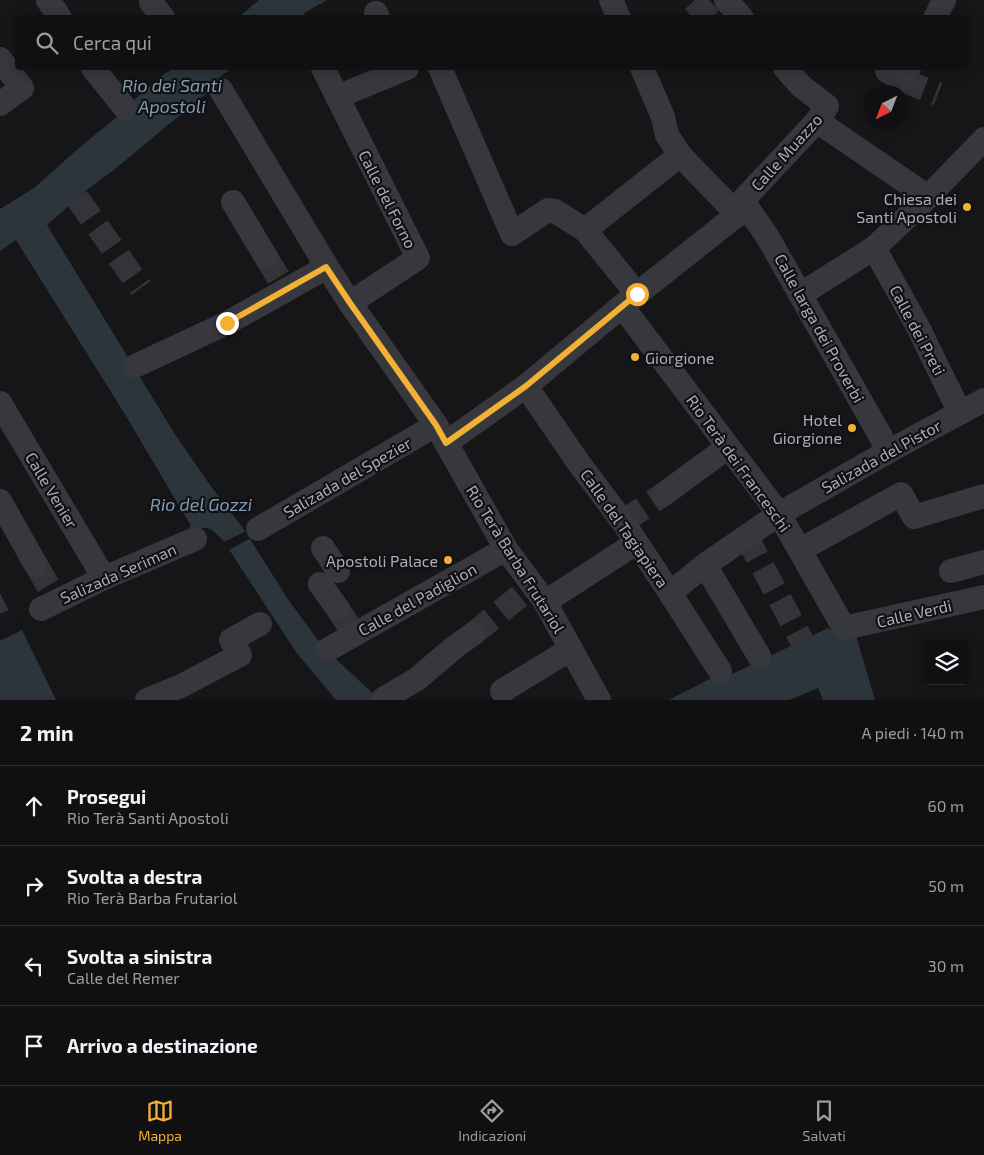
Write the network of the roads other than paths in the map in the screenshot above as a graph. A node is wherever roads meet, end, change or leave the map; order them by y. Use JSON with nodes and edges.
{"nodes":[{"id":1,"x":48,"y":0,"type":"edge"},
{"id":2,"x":611,"y":0,"type":"edge"},
{"id":3,"x":726,"y":0,"type":"edge"},
{"id":4,"x":58,"y":15,"type":"edge"},
{"id":5,"x":618,"y":15,"type":"edge"},
{"id":6,"x":739,"y":15,"type":"edge"},
{"id":7,"x":0,"y":59,"type":"edge"},
{"id":8,"x":95,"y":70,"type":"edge"},
{"id":9,"x":324,"y":70,"type":"edge"},
{"id":10,"x":399,"y":70,"type":"edge"},
{"id":11,"x":441,"y":70,"type":"edge"},
{"id":12,"x":643,"y":70,"type":"edge"},
{"id":13,"x":787,"y":70,"type":"edge"},
{"id":14,"x":221,"y":90,"type":"dead end"},
{"id":15,"x":337,"y":97,"type":"junction"},
{"id":16,"x":9,"y":98,"type":"edge"},
{"id":17,"x":125,"y":108,"type":"dead end"},
{"id":18,"x":817,"y":121,"type":"junction"},
{"id":19,"x":984,"y":139,"type":"edge"},
{"id":20,"x":680,"y":155,"type":"junction"},
{"id":21,"x":928,"y":197,"type":"junction"},
{"id":22,"x":234,"y":202,"type":"dead end"},
{"id":23,"x":743,"y":207,"type":"junction"},
{"id":24,"x":585,"y":230,"type":"junction"},
{"id":25,"x":874,"y":248,"type":"junction"},
{"id":26,"x":266,"y":257,"type":"tunnel mouth"},
{"id":27,"x":326,"y":267,"type":"junction"},
{"id":28,"x":801,"y":294,"type":"junction"},
{"id":29,"x":629,"y":300,"type":"junction"},
{"id":30,"x":350,"y":303,"type":"junction"},
{"id":31,"x":135,"y":366,"type":"dead end"},
{"id":32,"x":526,"y":386,"type":"junction"},
{"id":33,"x":984,"y":400,"type":"edge"},
{"id":34,"x":0,"y":403,"type":"edge"},
{"id":35,"x":960,"y":413,"type":"junction"},
{"id":36,"x":441,"y":434,"type":"junction"},
{"id":37,"x":728,"y":447,"type":"junction"},
{"id":38,"x":889,"y":451,"type":"junction"},
{"id":39,"x":664,"y":494,"type":"tunnel mouth"},
{"id":40,"x":984,"y":496,"type":"edge"},
{"id":41,"x":0,"y":501,"type":"edge"},
{"id":42,"x":779,"y":514,"type":"junction"},
{"id":43,"x":258,"y":529,"type":"dead end"},
{"id":44,"x":196,"y":539,"type":"dead end"},
{"id":45,"x":636,"y":543,"type":"junction"},
{"id":46,"x":323,"y":548,"type":"dead end"},
{"id":47,"x":506,"y":549,"type":"junction"},
{"id":48,"x":800,"y":550,"type":"junction"},
{"id":49,"x":984,"y":562,"type":"edge"},
{"id":50,"x":36,"y":565,"type":"tunnel mouth"},
{"id":51,"x":705,"y":565,"type":"junction"},
{"id":52,"x":951,"y":570,"type":"dead end"},
{"id":53,"x":104,"y":578,"type":"junction"},
{"id":54,"x":670,"y":593,"type":"junction"},
{"id":55,"x":533,"y":594,"type":"junction"},
{"id":56,"x":984,"y":597,"type":"edge"},
{"id":57,"x":50,"y":601,"type":"dead end"},
{"id":58,"x":338,"y":610,"type":"tunnel mouth"},
{"id":59,"x":260,"y":624,"type":"dead end"},
{"id":60,"x":844,"y":628,"type":"joint"},
{"id":61,"x":473,"y":634,"type":"tunnel mouth"},
{"id":62,"x":571,"y":649,"type":"junction"},
{"id":63,"x":327,"y":650,"type":"dead end"},
{"id":64,"x":759,"y":656,"type":"dead end"},
{"id":65,"x":720,"y":671,"type":"dead end"},
{"id":66,"x":185,"y":690,"type":"edge"},
{"id":67,"x":502,"y":691,"type":"dead end"},
{"id":68,"x":147,"y":700,"type":"edge"},
{"id":69,"x":383,"y":700,"type":"edge"},
{"id":70,"x":599,"y":700,"type":"edge"}],
"edges":[{"from":1,"to":4,"type":"street"},
{"from":2,"to":5,"type":"street"},
{"from":3,"to":6,"type":"street"},
{"from":7,"to":16,"type":"street"},
{"from":8,"to":17,"type":"street"},
{"from":9,"to":15,"type":"street","name":"Calle del Forno"},
{"from":10,"to":15,"type":"street"},
{"from":11,"to":24,"type":"street","name":"Rio Terà dei Franceschi"},
{"from":12,"to":20,"type":"street","name":"Calle larga dei Proverbi"},
{"from":13,"to":18,"type":"street","name":"Calle Muazzo"},
{"from":14,"to":27,"type":"street","name":"Rio Terà Barba Frutariol"},
{"from":15,"to":30,"type":"street","name":"Calle del Forno"},
{"from":18,"to":21,"type":"street"},
{"from":18,"to":23,"type":"street","name":"Calle Muazzo"},
{"from":19,"to":21,"type":"street"},
{"from":20,"to":23,"type":"street","name":"Calle larga dei Proverbi"},
{"from":20,"to":24,"type":"street"},
{"from":21,"to":25,"type":"street"},
{"from":22,"to":26,"type":"street"},
{"from":23,"to":28,"type":"street","name":"Calle larga dei Proverbi"},
{"from":23,"to":29,"type":"street","name":"Calle Muazzo"},
{"from":24,"to":29,"type":"street","name":"Rio Terà dei Franceschi"},
{"from":25,"to":28,"type":"street"},
{"from":25,"to":35,"type":"street","name":"Calle dei Preti"},
{"from":27,"to":30,"type":"street","name":"Rio Terà Barba Frutariol"},
{"from":27,"to":31,"type":"street"},
{"from":28,"to":38,"type":"street","name":"Calle larga dei Proverbi"},
{"from":29,"to":32,"type":"street","name":"Salizada del Spezier"},
{"from":29,"to":37,"type":"street","name":"Rio Terà dei Franceschi"},
{"from":30,"to":36,"type":"street","name":"Rio Terà Barba Frutariol"},
{"from":32,"to":36,"type":"street","name":"Salizada del Spezier"},
{"from":32,"to":45,"type":"street","name":"Calle del Tagiapiera"},
{"from":33,"to":35,"type":"street","name":"Salizada del Pistor"},
{"from":34,"to":53,"type":"street","name":"Calle Venier"},
{"from":35,"to":38,"type":"street","name":"Salizada del Pistor"},
{"from":36,"to":43,"type":"street","name":"Salizada del Spezier"},
{"from":36,"to":47,"type":"street","name":"Rio Terà Barba Frutariol"},
{"from":37,"to":39,"type":"street"},
{"from":37,"to":42,"type":"street","name":"Rio Terà dei Franceschi"},
{"from":38,"to":42,"type":"street","name":"Salizada del Pistor"},
{"from":40,"to":48,"type":"street"},
{"from":41,"to":50,"type":"street"},
{"from":42,"to":48,"type":"street","name":"Rio Terà dei Franceschi"},
{"from":42,"to":51,"type":"street","name":"Salizada del Pistor"},
{"from":44,"to":53,"type":"street","name":"Salizada Seriman"},
{"from":45,"to":54,"type":"street","name":"Calle del Tagiapiera"},
{"from":45,"to":55,"type":"street"},
{"from":46,"to":58,"type":"street"},
{"from":47,"to":55,"type":"street","name":"Rio Terà Barba Frutariol"},
{"from":47,"to":63,"type":"street","name":"Calle del Padiglion"},
{"from":48,"to":60,"type":"street","name":"Rio Terà dei Franceschi"},
{"from":49,"to":52,"type":"street"},
{"from":51,"to":54,"type":"street","name":"Salizada del Pistor"},
{"from":51,"to":64,"type":"street"},
{"from":53,"to":57,"type":"street","name":"Salizada Seriman"},
{"from":54,"to":65,"type":"street","name":"Calle del Tagiapiera"},
{"from":55,"to":62,"type":"street","name":"Rio Terà Barba Frutariol"},
{"from":56,"to":60,"type":"street","name":"Calle Verdi"},
{"from":59,"to":66,"type":"street"},
{"from":61,"to":69,"type":"street"},
{"from":62,"to":67,"type":"street"},
{"from":62,"to":70,"type":"street","name":"Rio Terà Barba Frutariol"},
{"from":66,"to":68,"type":"street"}]}
